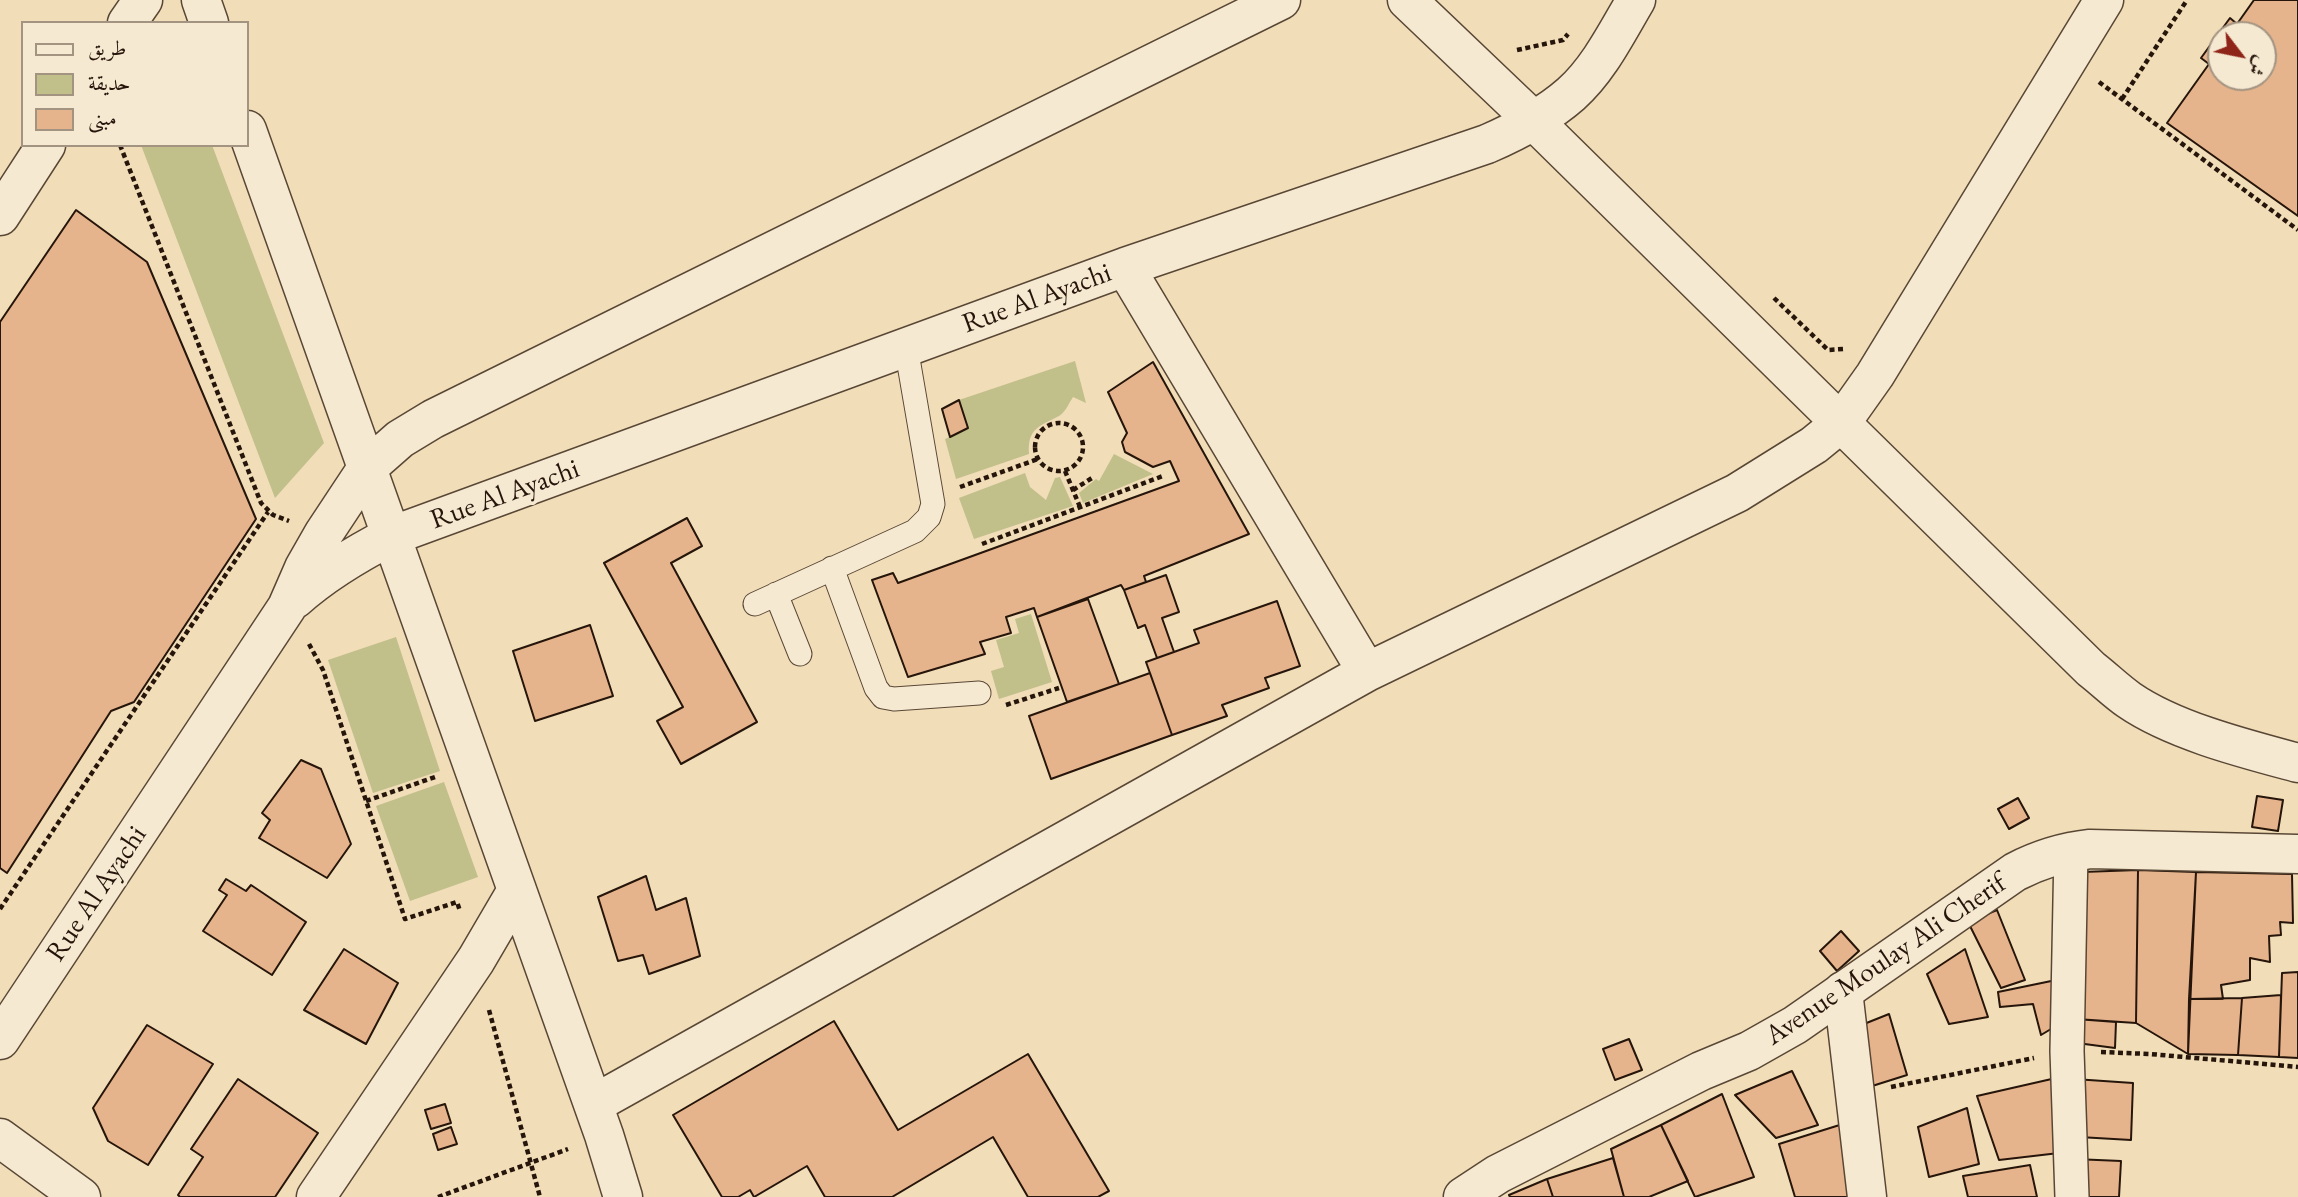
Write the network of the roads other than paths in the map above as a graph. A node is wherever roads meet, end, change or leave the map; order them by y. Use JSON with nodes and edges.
{"nodes":[{"id":1,"x":143,"y":0,"type":"edge"},
{"id":2,"x":201,"y":0,"type":"edge"},
{"id":3,"x":1281,"y":0,"type":"edge"},
{"id":4,"x":1407,"y":0,"type":"edge"},
{"id":5,"x":1636,"y":0,"type":"edge"},
{"id":6,"x":2104,"y":0,"type":"edge"},
{"id":7,"x":128,"y":21,"type":"edge"},
{"id":8,"x":208,"y":21,"type":"edge"},
{"id":9,"x":1534,"y":121,"type":"junction"},
{"id":10,"x":248,"y":133,"type":"edge"},
{"id":11,"x":45,"y":147,"type":"edge"},
{"id":12,"x":0,"y":216,"type":"edge"},
{"id":13,"x":1125,"y":267,"type":"junction"},
{"id":14,"x":906,"y":347,"type":"junction"},
{"id":15,"x":1841,"y":423,"type":"junction"},
{"id":16,"x":367,"y":468,"type":"junction"},
{"id":17,"x":391,"y":536,"type":"junction"},
{"id":18,"x":832,"y":568,"type":"junction"},
{"id":19,"x":286,"y":607,"type":"junction"},
{"id":20,"x":800,"y":654,"type":"dead end"},
{"id":21,"x":1367,"y":672,"type":"junction"},
{"id":22,"x":979,"y":693,"type":"dead end"},
{"id":23,"x":2298,"y":763,"type":"edge"},
{"id":24,"x":2071,"y":851,"type":"junction"},
{"id":25,"x":2298,"y":854,"type":"edge"},
{"id":26,"x":517,"y":890,"type":"junction"},
{"id":27,"x":1843,"y":991,"type":"junction"},
{"id":28,"x":0,"y":1040,"type":"edge"},
{"id":29,"x":599,"y":1119,"type":"junction"},
{"id":30,"x":0,"y":1138,"type":"edge"},
{"id":31,"x":80,"y":1197,"type":"edge"},
{"id":32,"x":316,"y":1197,"type":"edge"},
{"id":33,"x":623,"y":1197,"type":"edge"},
{"id":34,"x":1464,"y":1197,"type":"edge"},
{"id":35,"x":1867,"y":1197,"type":"edge"},
{"id":36,"x":2072,"y":1197,"type":"edge"}],
"edges":[{"from":1,"to":7,"type":"street"},
{"from":2,"to":8,"type":"street"},
{"from":3,"to":16,"type":"street"},
{"from":4,"to":9,"type":"street"},
{"from":5,"to":9,"type":"street","name":"Rue Al Ayachi"},
{"from":6,"to":15,"type":"street"},
{"from":9,"to":13,"type":"street","name":"Rue Al Ayachi"},
{"from":9,"to":15,"type":"street"},
{"from":10,"to":16,"type":"street"},
{"from":11,"to":12,"type":"street"},
{"from":13,"to":14,"type":"street","name":"Rue Al Ayachi"},
{"from":13,"to":21,"type":"street"},
{"from":14,"to":17,"type":"street","name":"Rue Al Ayachi"},
{"from":14,"to":18,"type":"lane"},
{"from":15,"to":21,"type":"street"},
{"from":15,"to":23,"type":"street"},
{"from":16,"to":17,"type":"street"},
{"from":16,"to":19,"type":"street"},
{"from":17,"to":19,"type":"street","name":"Rue Al Ayachi"},
{"from":17,"to":26,"type":"street"},
{"from":18,"to":20,"type":"lane"},
{"from":18,"to":22,"type":"lane"},
{"from":19,"to":28,"type":"street","name":"Rue Al Ayachi"},
{"from":21,"to":29,"type":"street"},
{"from":24,"to":25,"type":"street","name":"Avenue Moulay Ali Cherif"},
{"from":24,"to":27,"type":"street","name":"Avenue Moulay Ali Cherif"},
{"from":24,"to":36,"type":"street"},
{"from":26,"to":29,"type":"street"},
{"from":26,"to":32,"type":"street"},
{"from":27,"to":34,"type":"street","name":"Avenue Moulay Ali Cherif"},
{"from":27,"to":35,"type":"street"},
{"from":29,"to":33,"type":"street"},
{"from":30,"to":31,"type":"street"}]}
